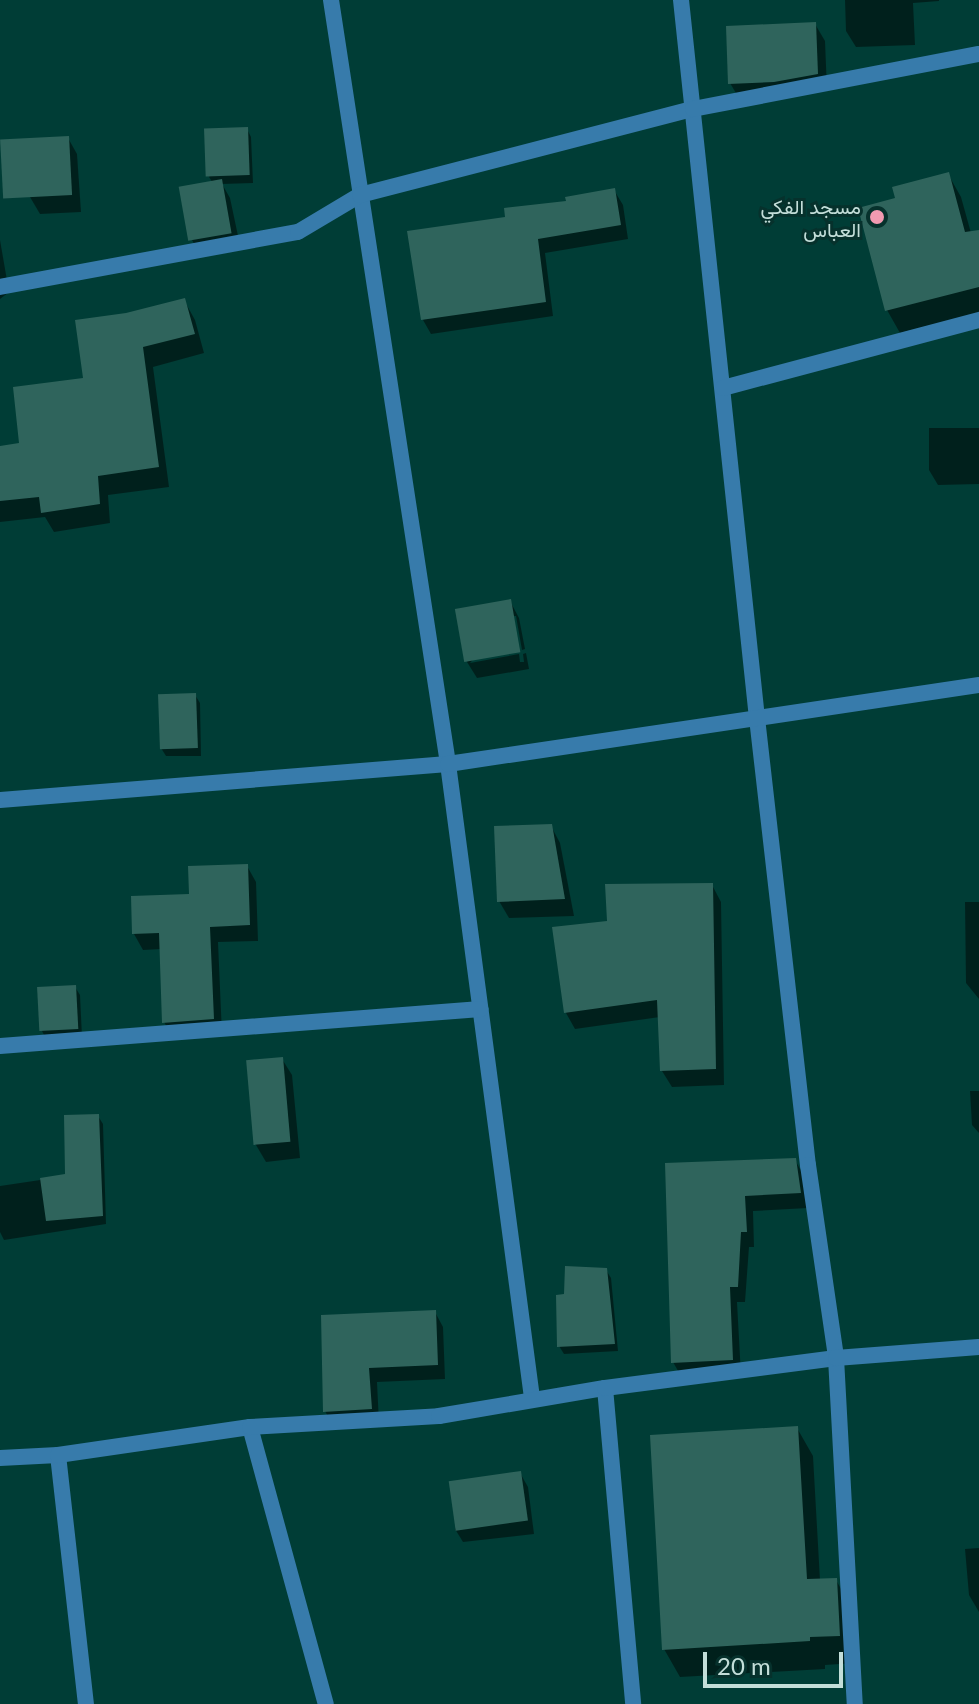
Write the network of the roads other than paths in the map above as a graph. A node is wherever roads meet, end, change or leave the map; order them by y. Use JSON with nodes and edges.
{"nodes":[{"id":1,"x":331,"y":0,"type":"edge"},
{"id":2,"x":681,"y":0,"type":"edge"},
{"id":3,"x":979,"y":54,"type":"edge"},
{"id":4,"x":693,"y":109,"type":"junction"},
{"id":5,"x":360,"y":195,"type":"junction"},
{"id":6,"x":0,"y":287,"type":"edge"},
{"id":7,"x":979,"y":320,"type":"edge"},
{"id":8,"x":723,"y":388,"type":"junction"},
{"id":9,"x":979,"y":685,"type":"edge"},
{"id":10,"x":757,"y":718,"type":"junction"},
{"id":11,"x":448,"y":764,"type":"junction"},
{"id":12,"x":0,"y":800,"type":"edge"},
{"id":13,"x":481,"y":1009,"type":"junction"},
{"id":14,"x":0,"y":1046,"type":"edge"},
{"id":15,"x":979,"y":1347,"type":"edge"},
{"id":16,"x":836,"y":1358,"type":"junction"},
{"id":17,"x":605,"y":1388,"type":"junction"},
{"id":18,"x":532,"y":1398,"type":"junction"},
{"id":19,"x":250,"y":1427,"type":"junction"},
{"id":20,"x":58,"y":1455,"type":"junction"},
{"id":21,"x":0,"y":1458,"type":"edge"},
{"id":22,"x":86,"y":1704,"type":"edge"},
{"id":23,"x":326,"y":1704,"type":"edge"},
{"id":24,"x":633,"y":1704,"type":"edge"},
{"id":25,"x":855,"y":1704,"type":"edge"}],
"edges":[{"from":1,"to":5,"type":"street"},
{"from":2,"to":4,"type":"street"},
{"from":3,"to":4,"type":"street"},
{"from":4,"to":5,"type":"street"},
{"from":4,"to":8,"type":"street"},
{"from":5,"to":6,"type":"street"},
{"from":5,"to":11,"type":"street"},
{"from":7,"to":8,"type":"street"},
{"from":8,"to":10,"type":"street"},
{"from":9,"to":10,"type":"street"},
{"from":10,"to":11,"type":"street"},
{"from":10,"to":16,"type":"street"},
{"from":11,"to":12,"type":"street"},
{"from":11,"to":13,"type":"street"},
{"from":13,"to":14,"type":"street"},
{"from":13,"to":18,"type":"street"},
{"from":15,"to":16,"type":"street"},
{"from":16,"to":17,"type":"street"},
{"from":16,"to":25,"type":"street"},
{"from":17,"to":18,"type":"street"},
{"from":17,"to":24,"type":"street"},
{"from":18,"to":19,"type":"street"},
{"from":19,"to":20,"type":"street"},
{"from":19,"to":23,"type":"street"},
{"from":20,"to":21,"type":"street"},
{"from":20,"to":22,"type":"street"}]}
